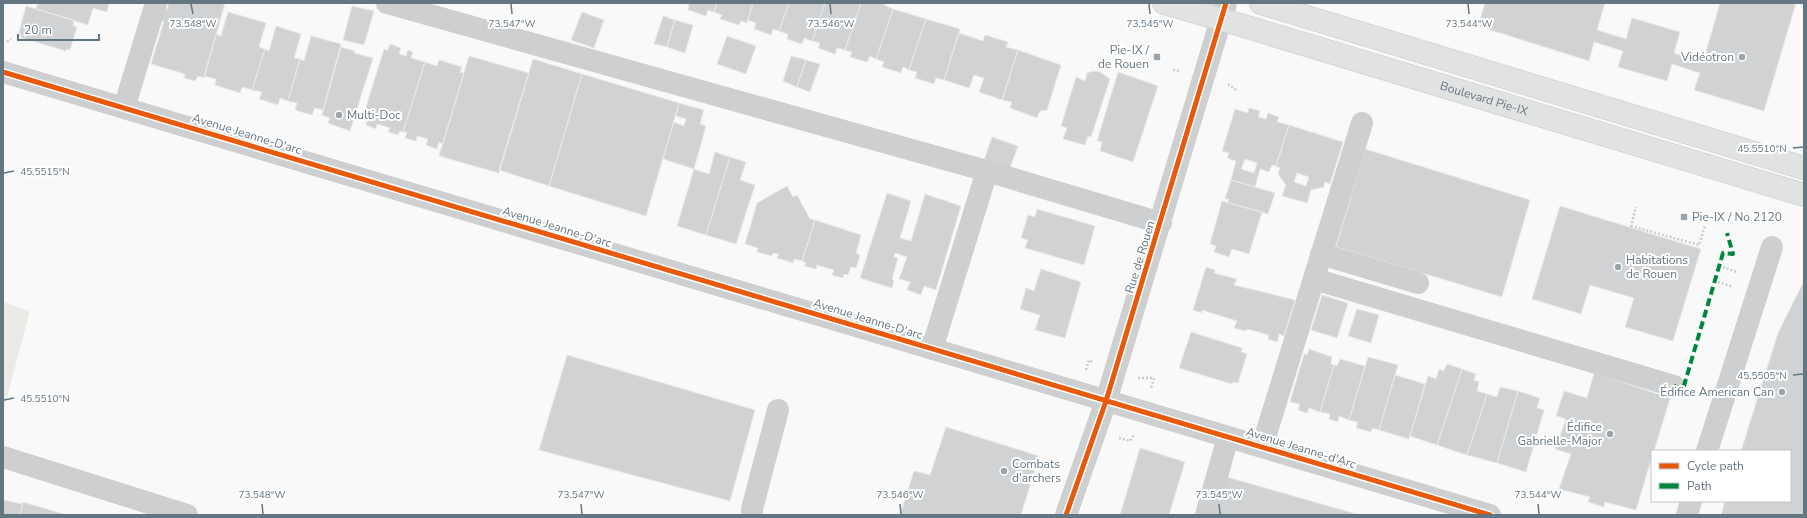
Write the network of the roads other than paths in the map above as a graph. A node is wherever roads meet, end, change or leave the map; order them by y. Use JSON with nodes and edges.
{"nodes":[{"id":1,"x":156,"y":3,"type":"edge"},
{"id":2,"x":387,"y":3,"type":"edge"},
{"id":3,"x":1164,"y":3,"type":"edge"},
{"id":4,"x":1261,"y":3,"type":"edge"},
{"id":5,"x":1224,"y":11,"type":"edge"},
{"id":6,"x":3,"y":72,"type":"edge"},
{"id":7,"x":124,"y":108,"type":"junction"},
{"id":8,"x":1362,"y":123,"type":"dead end"},
{"id":9,"x":1804,"y":168,"type":"edge"},
{"id":10,"x":986,"y":171,"type":"junction"},
{"id":11,"x":1804,"y":195,"type":"edge"},
{"id":12,"x":1161,"y":223,"type":"junction"},
{"id":13,"x":1772,"y":247,"type":"dead end"},
{"id":14,"x":1321,"y":254,"type":"junction"},
{"id":15,"x":1314,"y":279,"type":"junction"},
{"id":16,"x":1418,"y":283,"type":"dead end"},
{"id":17,"x":932,"y":349,"type":"junction"},
{"id":18,"x":1674,"y":386,"type":"dead end"},
{"id":19,"x":1106,"y":401,"type":"junction"},
{"id":20,"x":778,"y":410,"type":"dead end"},
{"id":21,"x":1228,"y":437,"type":"junction"},
{"id":22,"x":1262,"y":447,"type":"junction"},
{"id":23,"x":1707,"y":450,"type":"edge"},
{"id":24,"x":3,"y":457,"type":"edge"},
{"id":25,"x":1691,"y":502,"type":"edge"},
{"id":26,"x":187,"y":515,"type":"edge"},
{"id":27,"x":752,"y":515,"type":"edge"},
{"id":28,"x":1066,"y":515,"type":"edge"},
{"id":29,"x":1206,"y":515,"type":"edge"},
{"id":30,"x":1490,"y":515,"type":"edge"},
{"id":31,"x":1687,"y":515,"type":"edge"}],
"edges":[{"from":1,"to":7,"type":"street"},
{"from":2,"to":10,"type":"street"},
{"from":3,"to":5,"type":"main road","name":"Boulevard Pie-IX"},
{"from":4,"to":9,"type":"main road"},
{"from":5,"to":11,"type":"main road","name":"Boulevard Pie-IX"},
{"from":5,"to":12,"type":"street","name":"Rue de Rouen"},
{"from":6,"to":7,"type":"street","name":"Avenue Jeanne-D'arc"},
{"from":7,"to":17,"type":"street","name":"Avenue Jeanne-D'arc"},
{"from":8,"to":14,"type":"street"},
{"from":10,"to":12,"type":"street"},
{"from":10,"to":17,"type":"street"},
{"from":12,"to":19,"type":"street","name":"Rue de Rouen"},
{"from":13,"to":23,"type":"street"},
{"from":14,"to":15,"type":"street"},
{"from":14,"to":16,"type":"street"},
{"from":15,"to":18,"type":"street"},
{"from":15,"to":22,"type":"street"},
{"from":17,"to":19,"type":"street","name":"Avenue Jeanne-D'arc"},
{"from":19,"to":21,"type":"street","name":"Avenue Jeanne-d'Arc"},
{"from":19,"to":28,"type":"street","name":"Rue de Rouen"},
{"from":20,"to":27,"type":"street"},
{"from":21,"to":22,"type":"street","name":"Avenue Jeanne-d'Arc"},
{"from":21,"to":29,"type":"street"},
{"from":22,"to":30,"type":"street","name":"Avenue Jeanne-d'Arc"},
{"from":24,"to":26,"type":"street"},
{"from":25,"to":31,"type":"street"}]}
